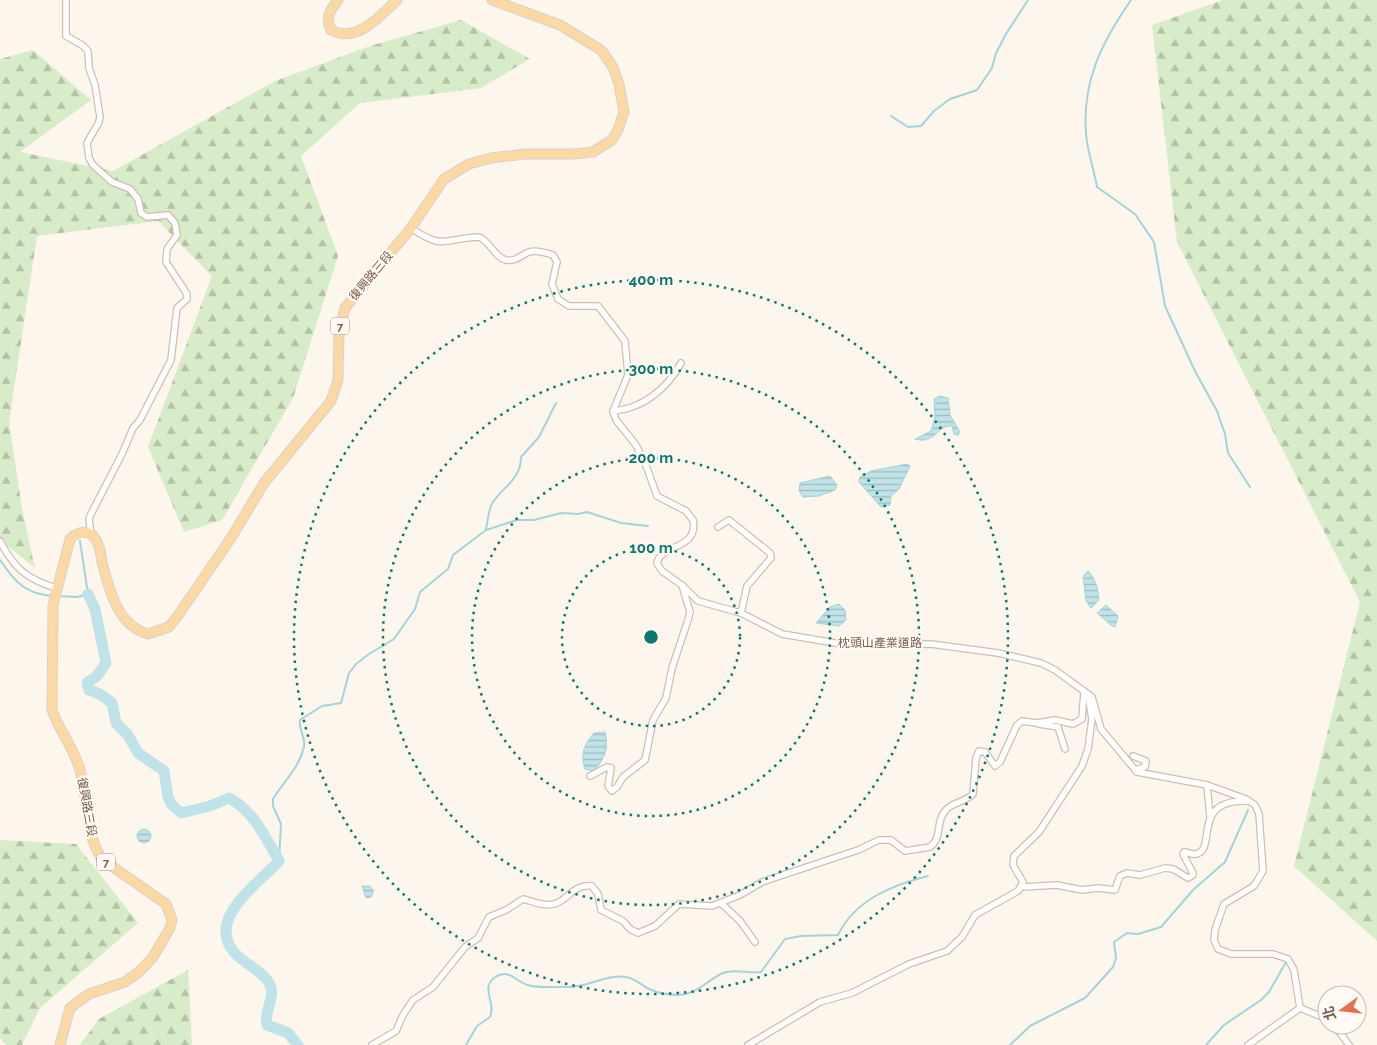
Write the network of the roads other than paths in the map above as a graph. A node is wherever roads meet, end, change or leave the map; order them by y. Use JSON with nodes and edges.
{"nodes":[{"id":1,"x":66,"y":0,"type":"edge"},
{"id":2,"x":338,"y":0,"type":"edge"},
{"id":3,"x":397,"y":0,"type":"edge"},
{"id":4,"x":492,"y":0,"type":"edge"},
{"id":5,"x":411,"y":228,"type":"junction"},
{"id":6,"x":681,"y":363,"type":"dead end"},
{"id":7,"x":613,"y":411,"type":"junction"},
{"id":8,"x":718,"y":527,"type":"dead end"},
{"id":9,"x":91,"y":534,"type":"junction"},
{"id":10,"x":0,"y":540,"type":"edge"},
{"id":11,"x":682,"y":585,"type":"junction"},
{"id":12,"x":56,"y":590,"type":"junction"},
{"id":13,"x":741,"y":613,"type":"junction"},
{"id":14,"x":1086,"y":692,"type":"junction"},
{"id":15,"x":1037,"y":723,"type":"junction"},
{"id":16,"x":1065,"y":749,"type":"dead end"},
{"id":17,"x":1133,"y":756,"type":"dead end"},
{"id":18,"x":1135,"y":770,"type":"junction"},
{"id":19,"x":590,"y":776,"type":"dead end"},
{"id":20,"x":1207,"y":785,"type":"junction"},
{"id":21,"x":1250,"y":802,"type":"junction"},
{"id":22,"x":1210,"y":816,"type":"junction"},
{"id":23,"x":1022,"y":887,"type":"junction"},
{"id":24,"x":721,"y":903,"type":"junction"},
{"id":25,"x":754,"y":942,"type":"dead end"},
{"id":26,"x":1300,"y":1008,"type":"junction"},
{"id":27,"x":1317,"y":1015,"type":"edge"},
{"id":28,"x":60,"y":1045,"type":"edge"},
{"id":29,"x":372,"y":1045,"type":"edge"},
{"id":30,"x":748,"y":1045,"type":"edge"},
{"id":31,"x":1248,"y":1045,"type":"edge"}],
"edges":[{"from":1,"to":9,"type":"street"},
{"from":2,"to":3,"type":"main road"},
{"from":4,"to":5,"type":"main road","name":"復興路三段","number":"7"},
{"from":5,"to":7,"type":"street"},
{"from":5,"to":9,"type":"main road","name":"復興路三段","number":"7"},
{"from":6,"to":7,"type":"street"},
{"from":7,"to":11,"type":"street","name":"枕頭山產業道路"},
{"from":8,"to":13,"type":"street"},
{"from":9,"to":12,"type":"main road","number":"7"},
{"from":10,"to":12,"type":"street"},
{"from":11,"to":13,"type":"street","name":"枕頭山產業道路"},
{"from":11,"to":19,"type":"street"},
{"from":12,"to":28,"type":"main road","name":"復興路三段","number":"7"},
{"from":13,"to":14,"type":"street","name":"枕頭山產業道路"},
{"from":14,"to":15,"type":"street"},
{"from":14,"to":18,"type":"street","name":"枕頭山產業道路"},
{"from":14,"to":23,"type":"street"},
{"from":15,"to":16,"type":"street"},
{"from":15,"to":24,"type":"street"},
{"from":17,"to":18,"type":"street"},
{"from":18,"to":20,"type":"street"},
{"from":20,"to":21,"type":"street"},
{"from":20,"to":22,"type":"street"},
{"from":21,"to":22,"type":"street"},
{"from":21,"to":26,"type":"street"},
{"from":22,"to":23,"type":"street"},
{"from":23,"to":30,"type":"street"},
{"from":24,"to":25,"type":"street"},
{"from":24,"to":29,"type":"street"},
{"from":26,"to":27,"type":"street"},
{"from":26,"to":31,"type":"street"}]}
